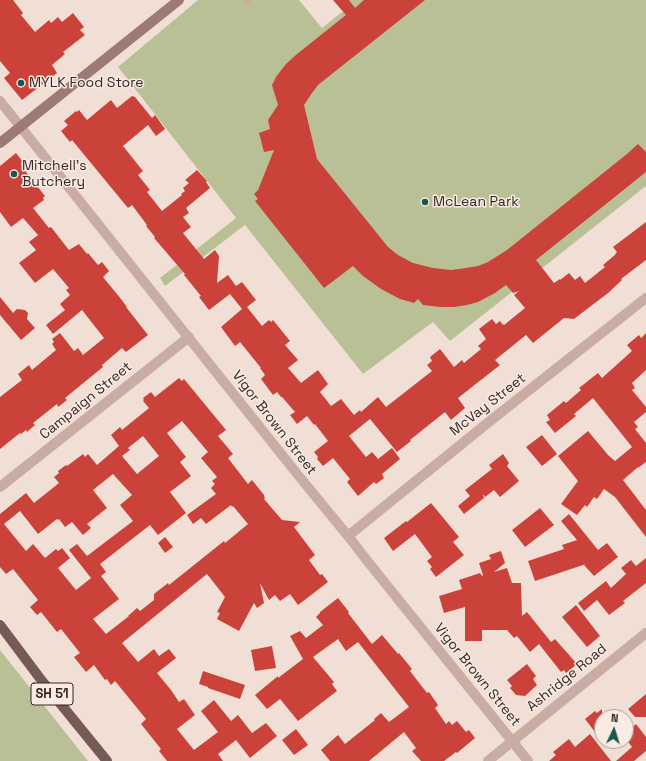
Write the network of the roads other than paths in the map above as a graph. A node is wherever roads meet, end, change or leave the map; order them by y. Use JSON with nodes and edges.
{"nodes":[{"id":1,"x":179,"y":0,"type":"edge"},
{"id":2,"x":0,"y":101,"type":"edge"},
{"id":3,"x":21,"y":127,"type":"junction"},
{"id":4,"x":0,"y":143,"type":"edge"},
{"id":5,"x":646,"y":298,"type":"edge"},
{"id":6,"x":189,"y":337,"type":"junction"},
{"id":7,"x":0,"y":487,"type":"edge"},
{"id":8,"x":348,"y":536,"type":"junction"},
{"id":9,"x":0,"y":625,"type":"edge"},
{"id":10,"x":646,"y":633,"type":"edge"},
{"id":11,"x":512,"y":741,"type":"junction"},
{"id":12,"x":107,"y":761,"type":"edge"},
{"id":13,"x":488,"y":761,"type":"edge"},
{"id":14,"x":528,"y":761,"type":"edge"}],
"edges":[{"from":1,"to":3,"type":"main road"},
{"from":2,"to":3,"type":"street","name":"Vigor Brown Street"},
{"from":3,"to":4,"type":"main road"},
{"from":3,"to":6,"type":"street","name":"Vigor Brown Street"},
{"from":5,"to":8,"type":"street","name":"McVay Street"},
{"from":6,"to":7,"type":"street","name":"Campaign Street"},
{"from":6,"to":8,"type":"street","name":"Vigor Brown Street"},
{"from":8,"to":11,"type":"street","name":"Vigor Brown Street"},
{"from":9,"to":12,"type":"main road","number":"SH 51"},
{"from":10,"to":11,"type":"street","name":"Ashridge Road"},
{"from":11,"to":13,"type":"street","name":"Ashridge Road"},
{"from":11,"to":14,"type":"street","name":"Vigor Brown Street"}]}
